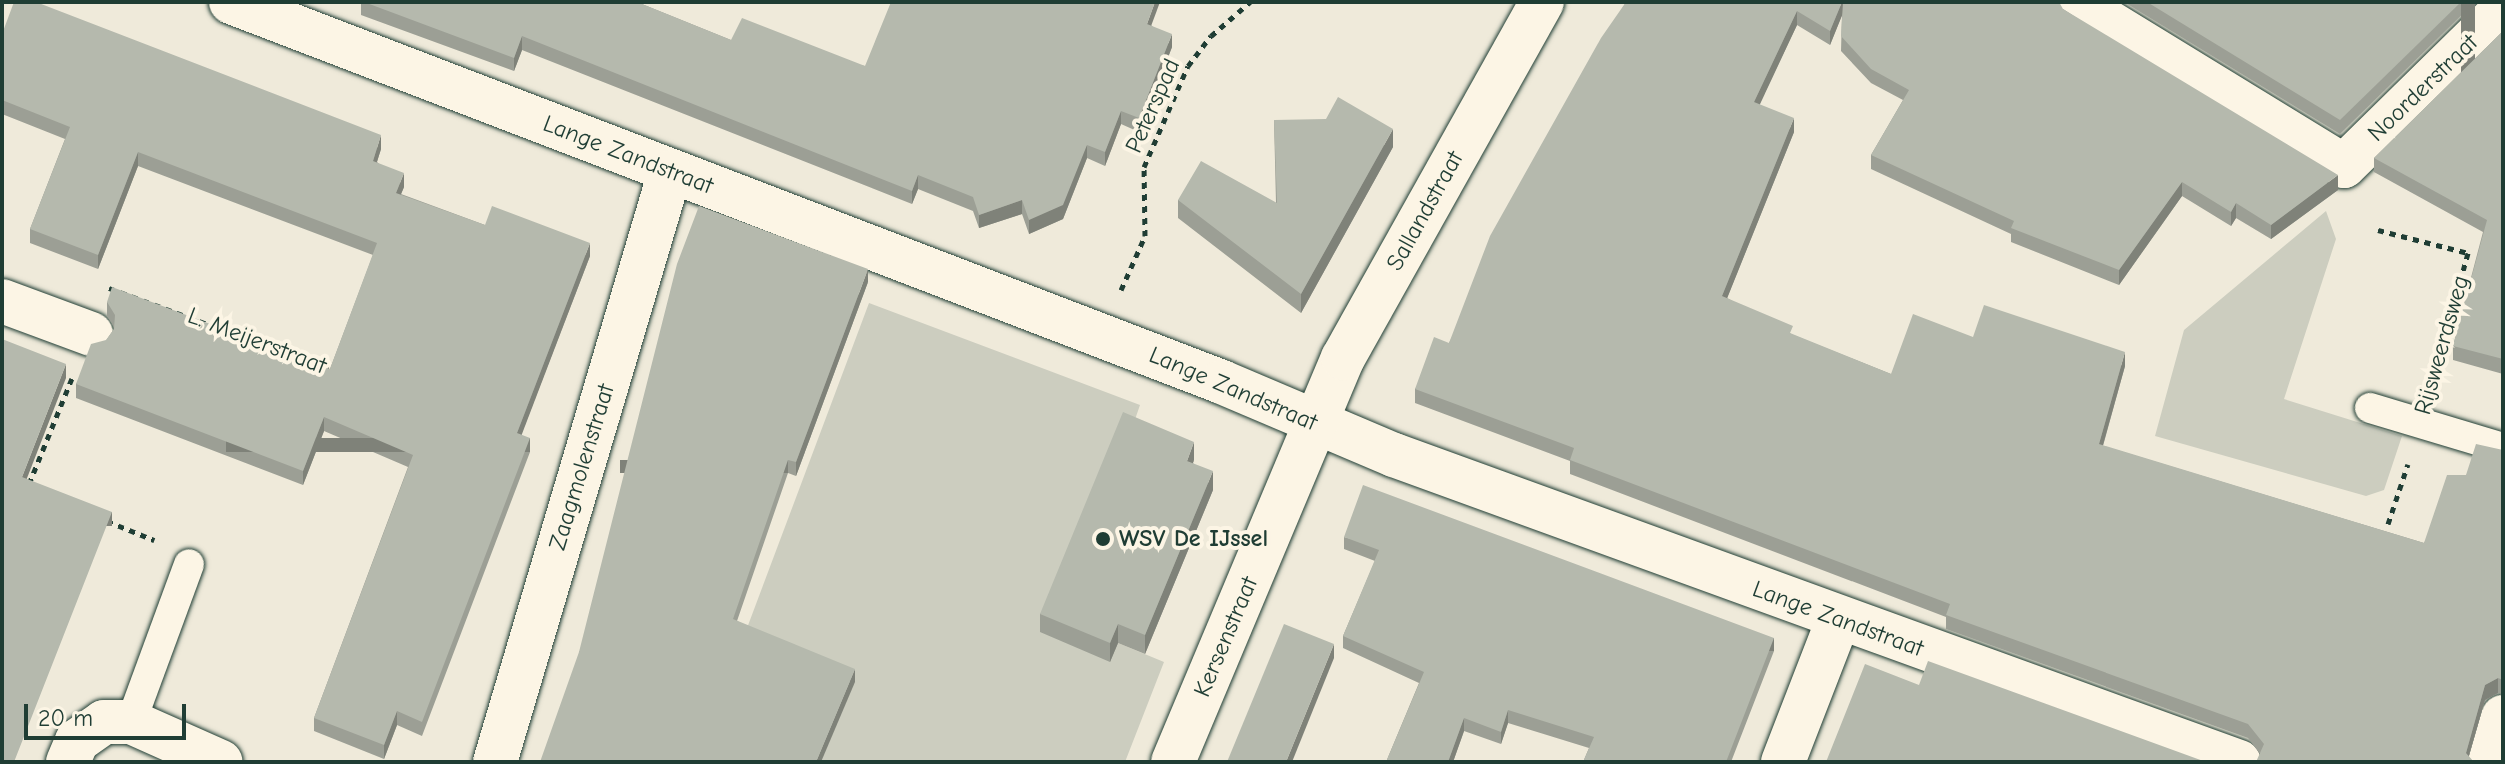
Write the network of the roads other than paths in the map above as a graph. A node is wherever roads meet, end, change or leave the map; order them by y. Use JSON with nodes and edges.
{"nodes":[{"id":1,"x":231,"y":2,"type":"edge"},
{"id":2,"x":1542,"y":2,"type":"edge"},
{"id":3,"x":2076,"y":2,"type":"edge"},
{"id":4,"x":2503,"y":10,"type":"edge"},
{"id":5,"x":307,"y":15,"type":"edge"},
{"id":6,"x":670,"y":172,"type":"junction"},
{"id":7,"x":2,"y":301,"type":"edge"},
{"id":8,"x":91,"y":334,"type":"road end"},
{"id":9,"x":2370,"y":408,"type":"dead end"},
{"id":10,"x":1315,"y":423,"type":"junction"},
{"id":11,"x":2503,"y":448,"type":"edge"},
{"id":12,"x":189,"y":564,"type":"road end"},
{"id":13,"x":1838,"y":620,"type":"junction"},
{"id":14,"x":2503,"y":717,"type":"edge"},
{"id":15,"x":131,"y":722,"type":"junction"},
{"id":16,"x":68,"y":762,"type":"edge"},
{"id":17,"x":221,"y":762,"type":"edge"},
{"id":18,"x":495,"y":762,"type":"edge"},
{"id":19,"x":1173,"y":762,"type":"edge"},
{"id":20,"x":1783,"y":762,"type":"edge"},
{"id":21,"x":2239,"y":762,"type":"edge"},
{"id":22,"x":2490,"y":762,"type":"edge"}],
"edges":[{"from":1,"to":5,"type":"street","name":"Lange Zandstraat"},
{"from":2,"to":10,"type":"street","name":"Sallandstraat"},
{"from":3,"to":4,"type":"street","name":"Noorderstraat"},
{"from":5,"to":6,"type":"street","name":"Lange Zandstraat"},
{"from":6,"to":10,"type":"street","name":"Lange Zandstraat"},
{"from":6,"to":18,"type":"street","name":"Zaagmolenstraat"},
{"from":7,"to":8,"type":"street"},
{"from":9,"to":11,"type":"lane"},
{"from":10,"to":13,"type":"street","name":"Lange Zandstraat"},
{"from":10,"to":19,"type":"street","name":"Kersenstraat"},
{"from":12,"to":15,"type":"lane"},
{"from":13,"to":20,"type":"street"},
{"from":13,"to":21,"type":"street","name":"Lange Zandstraat"},
{"from":14,"to":22,"type":"street"},
{"from":15,"to":16,"type":"street"},
{"from":15,"to":17,"type":"street"}]}
